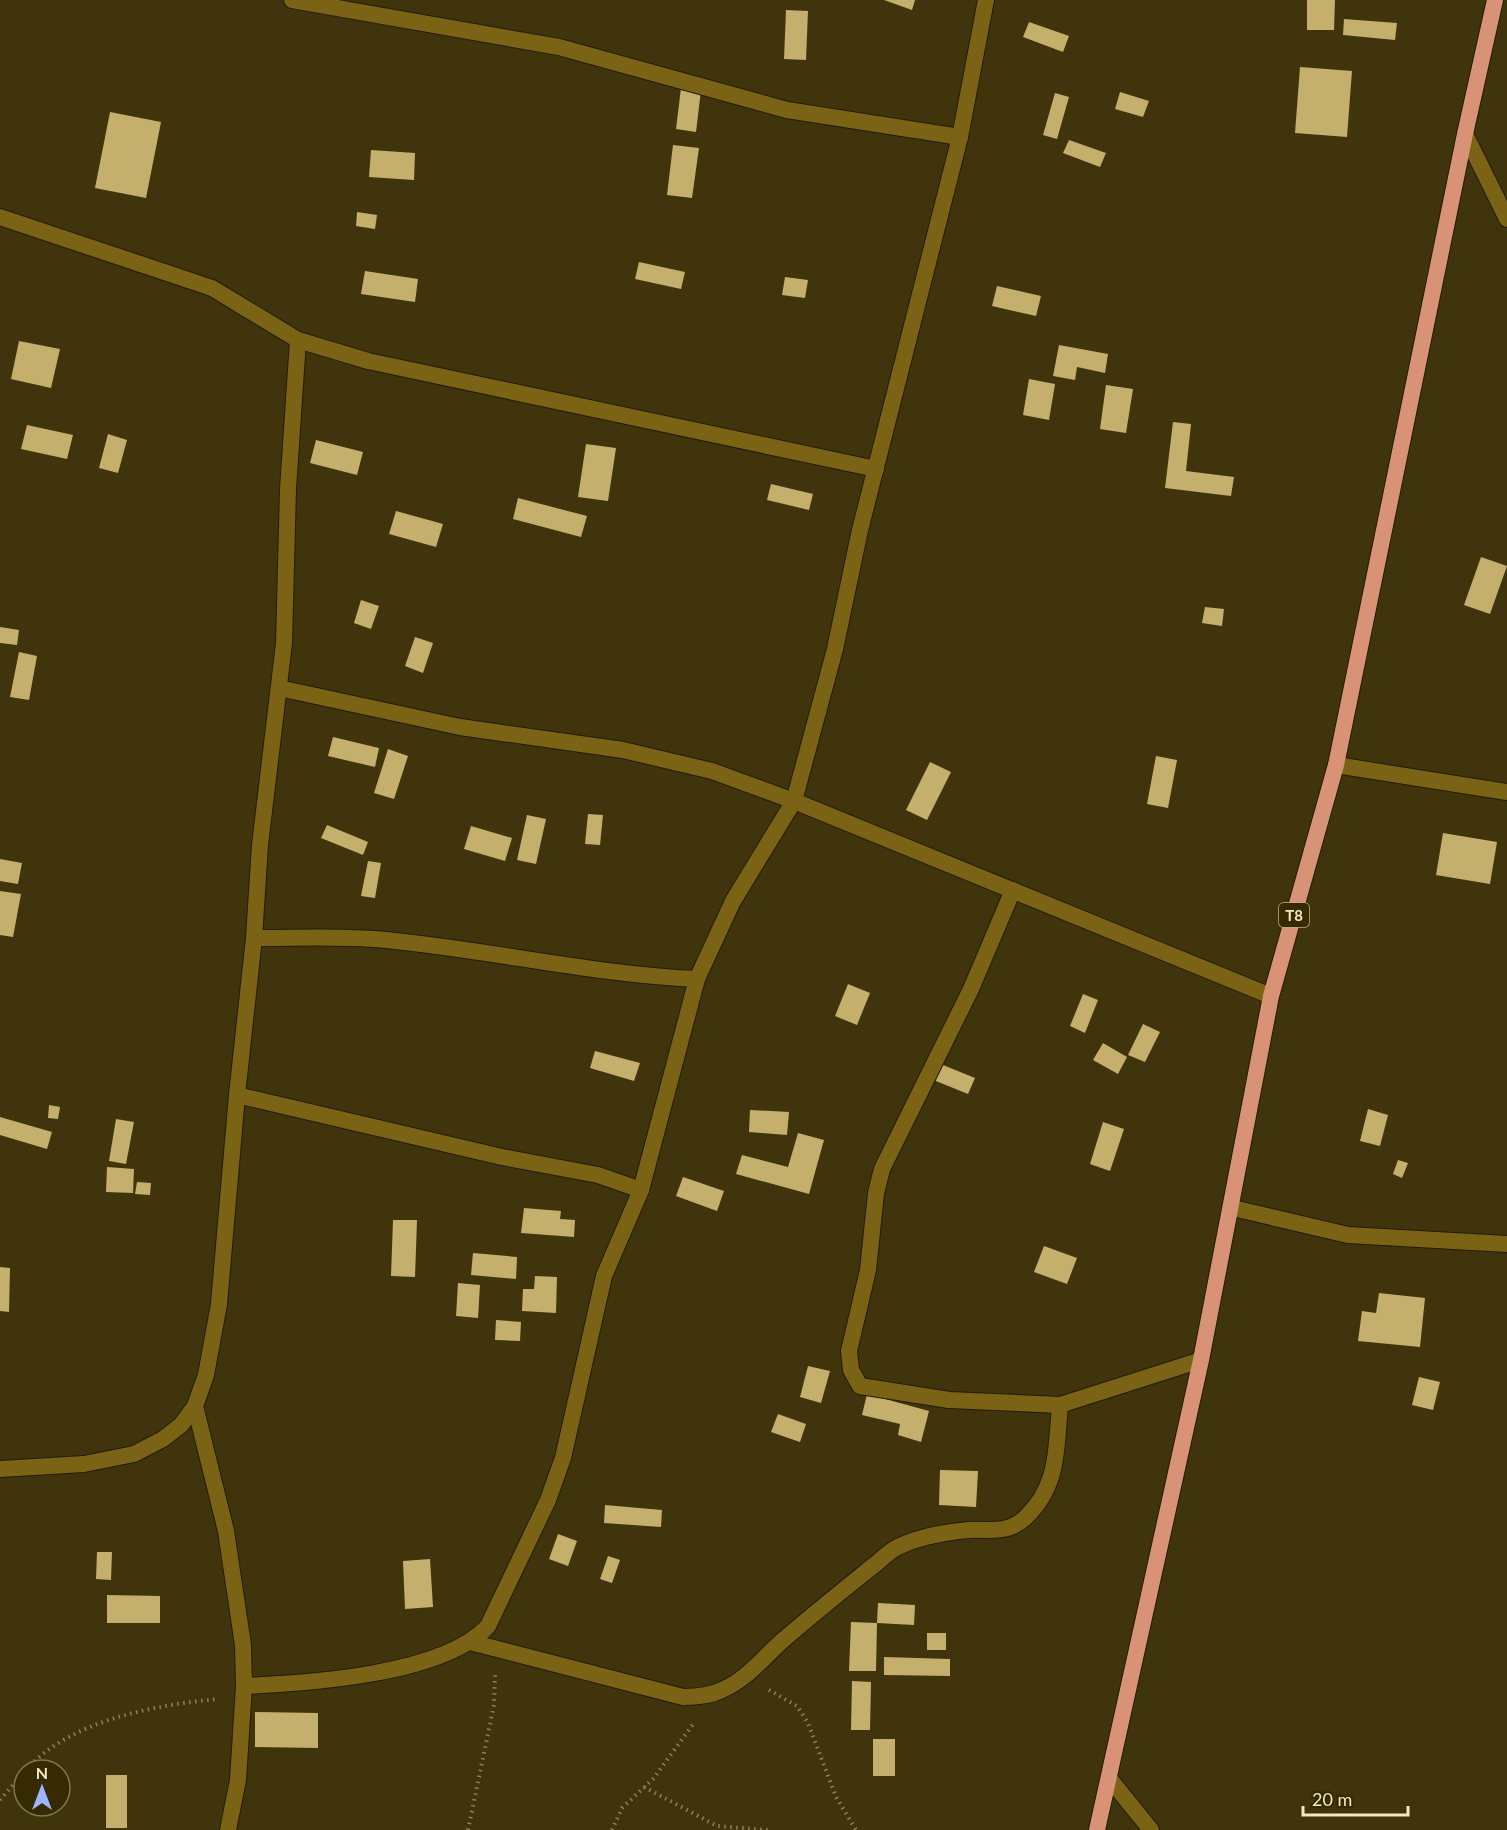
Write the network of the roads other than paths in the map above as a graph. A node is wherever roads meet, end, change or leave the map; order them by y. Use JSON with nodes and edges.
{"nodes":[{"id":1,"x":292,"y":0,"type":"edge"},
{"id":2,"x":986,"y":0,"type":"edge"},
{"id":3,"x":1495,"y":0,"type":"edge"},
{"id":4,"x":1465,"y":134,"type":"junction"},
{"id":5,"x":960,"y":137,"type":"junction"},
{"id":6,"x":0,"y":217,"type":"edge"},
{"id":7,"x":1507,"y":219,"type":"edge"},
{"id":8,"x":298,"y":340,"type":"junction"},
{"id":9,"x":876,"y":468,"type":"junction"},
{"id":10,"x":279,"y":688,"type":"junction"},
{"id":11,"x":1336,"y":765,"type":"junction"},
{"id":12,"x":1507,"y":792,"type":"edge"},
{"id":13,"x":794,"y":801,"type":"junction"},
{"id":14,"x":1013,"y":890,"type":"junction"},
{"id":15,"x":254,"y":938,"type":"junction"},
{"id":16,"x":697,"y":979,"type":"junction"},
{"id":17,"x":1271,"y":996,"type":"junction"},
{"id":18,"x":237,"y":1095,"type":"junction"},
{"id":19,"x":641,"y":1190,"type":"junction"},
{"id":20,"x":1233,"y":1208,"type":"junction"},
{"id":21,"x":1507,"y":1244,"type":"edge"},
{"id":22,"x":1201,"y":1360,"type":"junction"},
{"id":23,"x":1060,"y":1405,"type":"junction"},
{"id":24,"x":195,"y":1406,"type":"junction"},
{"id":25,"x":0,"y":1469,"type":"edge"},
{"id":26,"x":470,"y":1642,"type":"junction"},
{"id":27,"x":243,"y":1692,"type":"junction"},
{"id":28,"x":1108,"y":1778,"type":"junction"},
{"id":29,"x":228,"y":1830,"type":"edge"},
{"id":30,"x":1097,"y":1830,"type":"edge"},
{"id":31,"x":1151,"y":1830,"type":"edge"}],
"edges":[{"from":1,"to":5,"type":"street"},
{"from":2,"to":5,"type":"street"},
{"from":3,"to":4,"type":"highway","number":"T8"},
{"from":4,"to":7,"type":"street"},
{"from":4,"to":11,"type":"highway","number":"T8"},
{"from":5,"to":9,"type":"street"},
{"from":6,"to":8,"type":"street"},
{"from":8,"to":9,"type":"street"},
{"from":8,"to":10,"type":"street"},
{"from":9,"to":13,"type":"street"},
{"from":10,"to":13,"type":"street"},
{"from":10,"to":15,"type":"street"},
{"from":11,"to":12,"type":"street"},
{"from":11,"to":17,"type":"highway","number":"T8"},
{"from":13,"to":14,"type":"street"},
{"from":13,"to":16,"type":"street"},
{"from":14,"to":17,"type":"street"},
{"from":14,"to":23,"type":"street"},
{"from":15,"to":16,"type":"street"},
{"from":15,"to":18,"type":"street"},
{"from":16,"to":19,"type":"street"},
{"from":17,"to":20,"type":"highway","number":"T8"},
{"from":18,"to":19,"type":"street"},
{"from":18,"to":24,"type":"street"},
{"from":19,"to":26,"type":"street"},
{"from":20,"to":21,"type":"street"},
{"from":20,"to":22,"type":"highway","number":"T8"},
{"from":22,"to":23,"type":"street"},
{"from":22,"to":28,"type":"highway","number":"T8"},
{"from":23,"to":26,"type":"street"},
{"from":24,"to":25,"type":"street"},
{"from":24,"to":27,"type":"street"},
{"from":26,"to":27,"type":"street"},
{"from":27,"to":29,"type":"street"},
{"from":28,"to":30,"type":"highway","number":"T8"},
{"from":28,"to":31,"type":"street"}]}
